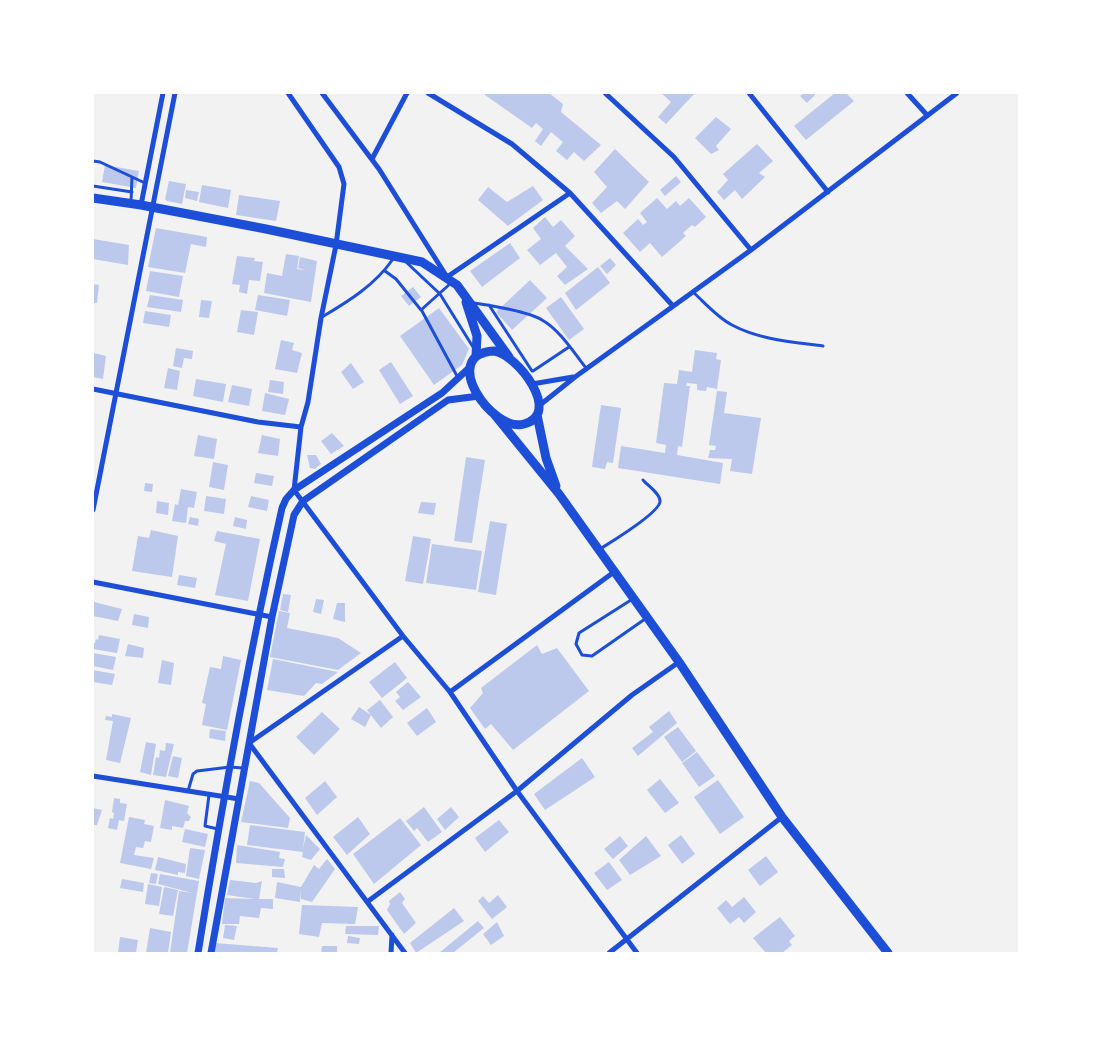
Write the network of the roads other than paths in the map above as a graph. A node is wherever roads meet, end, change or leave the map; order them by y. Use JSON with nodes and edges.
{"nodes":[{"id":1,"x":163,"y":93,"type":"edge"},
{"id":2,"x":176,"y":93,"type":"edge"},
{"id":3,"x":288,"y":93,"type":"edge"},
{"id":4,"x":322,"y":93,"type":"edge"},
{"id":5,"x":407,"y":93,"type":"edge"},
{"id":6,"x":428,"y":93,"type":"edge"},
{"id":7,"x":605,"y":93,"type":"edge"},
{"id":8,"x":749,"y":93,"type":"edge"},
{"id":9,"x":907,"y":93,"type":"edge"},
{"id":10,"x":957,"y":93,"type":"edge"},
{"id":11,"x":927,"y":115,"type":"junction"},
{"id":12,"x":372,"y":159,"type":"junction"},
{"id":13,"x":93,"y":161,"type":"edge"},
{"id":14,"x":132,"y":177,"type":"junction"},
{"id":15,"x":144,"y":183,"type":"junction"},
{"id":16,"x":93,"y":186,"type":"edge"},
{"id":17,"x":132,"y":192,"type":"junction"},
{"id":18,"x":828,"y":192,"type":"junction"},
{"id":19,"x":570,"y":193,"type":"junction"},
{"id":20,"x":93,"y":198,"type":"edge"},
{"id":21,"x":130,"y":204,"type":"junction"},
{"id":22,"x":141,"y":205,"type":"junction"},
{"id":23,"x":152,"y":208,"type":"junction"},
{"id":24,"x":336,"y":245,"type":"junction"},
{"id":25,"x":751,"y":250,"type":"junction"},
{"id":26,"x":398,"y":257,"type":"junction"},
{"id":27,"x":385,"y":271,"type":"junction"},
{"id":28,"x":450,"y":279,"type":"junction"},
{"id":29,"x":692,"y":292,"type":"junction"},
{"id":30,"x":440,"y":294,"type":"junction"},
{"id":31,"x":464,"y":294,"type":"junction"},
{"id":32,"x":471,"y":303,"type":"junction"},
{"id":33,"x":489,"y":305,"type":"junction"},
{"id":34,"x":673,"y":306,"type":"junction"},
{"id":35,"x":421,"y":310,"type":"junction"},
{"id":36,"x":321,"y":318,"type":"junction"},
{"id":37,"x":823,"y":346,"type":"dead end"},
{"id":38,"x":569,"y":347,"type":"junction"},
{"id":39,"x":476,"y":355,"type":"junction"},
{"id":40,"x":509,"y":357,"type":"junction"},
{"id":41,"x":586,"y":368,"type":"junction"},
{"id":42,"x":469,"y":369,"type":"junction"},
{"id":43,"x":530,"y":373,"type":"junction"},
{"id":44,"x":575,"y":377,"type":"junction"},
{"id":45,"x":458,"y":378,"type":"junction"},
{"id":46,"x":532,"y":384,"type":"junction"},
{"id":47,"x":93,"y":389,"type":"edge"},
{"id":48,"x":117,"y":392,"type":"junction"},
{"id":49,"x":479,"y":396,"type":"junction"},
{"id":50,"x":538,"y":410,"type":"junction"},
{"id":51,"x":494,"y":414,"type":"junction"},
{"id":52,"x":302,"y":427,"type":"junction"},
{"id":53,"x":643,"y":480,"type":"dead end"},
{"id":54,"x":294,"y":490,"type":"junction"},
{"id":55,"x":559,"y":494,"type":"junction"},
{"id":56,"x":303,"y":501,"type":"junction"},
{"id":57,"x":93,"y":510,"type":"edge"},
{"id":58,"x":598,"y":550,"type":"junction"},
{"id":59,"x":614,"y":572,"type":"junction"},
{"id":60,"x":93,"y":582,"type":"edge"},
{"id":61,"x":633,"y":599,"type":"junction"},
{"id":62,"x":258,"y":615,"type":"junction"},
{"id":63,"x":272,"y":617,"type":"junction"},
{"id":64,"x":647,"y":617,"type":"junction"},
{"id":65,"x":403,"y":636,"type":"junction"},
{"id":66,"x":679,"y":662,"type":"junction"},
{"id":67,"x":450,"y":692,"type":"junction"},
{"id":68,"x":249,"y":743,"type":"junction"},
{"id":69,"x":230,"y":766,"type":"junction"},
{"id":70,"x":245,"y":768,"type":"junction"},
{"id":71,"x":93,"y":776,"type":"edge"},
{"id":72,"x":517,"y":790,"type":"junction"},
{"id":73,"x":188,"y":792,"type":"junction"},
{"id":74,"x":209,"y":795,"type":"junction"},
{"id":75,"x":223,"y":798,"type":"junction"},
{"id":76,"x":239,"y":799,"type":"junction"},
{"id":77,"x":782,"y":817,"type":"junction"},
{"id":78,"x":218,"y":830,"type":"junction"},
{"id":79,"x":367,"y":902,"type":"junction"},
{"id":80,"x":392,"y":935,"type":"junction"},
{"id":81,"x":627,"y":940,"type":"junction"},
{"id":82,"x":198,"y":953,"type":"edge"},
{"id":83,"x":211,"y":953,"type":"edge"},
{"id":84,"x":391,"y":953,"type":"edge"},
{"id":85,"x":405,"y":953,"type":"edge"},
{"id":86,"x":609,"y":953,"type":"edge"},
{"id":87,"x":636,"y":953,"type":"edge"},
{"id":88,"x":888,"y":953,"type":"edge"}],
"edges":[{"from":1,"to":15,"type":"street"},
{"from":2,"to":23,"type":"street"},
{"from":3,"to":24,"type":"street"},
{"from":4,"to":12,"type":"street"},
{"from":5,"to":12,"type":"street"},
{"from":6,"to":19,"type":"street"},
{"from":7,"to":25,"type":"street"},
{"from":8,"to":18,"type":"street"},
{"from":9,"to":11,"type":"street"},
{"from":10,"to":11,"type":"street"},
{"from":11,"to":18,"type":"street"},
{"from":12,"to":28,"type":"street"},
{"from":13,"to":14,"type":"lane"},
{"from":14,"to":15,"type":"lane"},
{"from":14,"to":17,"type":"lane"},
{"from":15,"to":22,"type":"street"},
{"from":16,"to":17,"type":"lane"},
{"from":17,"to":21,"type":"lane"},
{"from":18,"to":25,"type":"street"},
{"from":19,"to":28,"type":"street"},
{"from":19,"to":34,"type":"street"},
{"from":20,"to":21,"type":"highway"},
{"from":21,"to":22,"type":"highway"},
{"from":22,"to":23,"type":"highway"},
{"from":23,"to":24,"type":"highway"},
{"from":23,"to":48,"type":"street"},
{"from":24,"to":26,"type":"highway"},
{"from":24,"to":36,"type":"street"},
{"from":25,"to":29,"type":"street"},
{"from":26,"to":27,"type":"lane"},
{"from":26,"to":28,"type":"highway"},
{"from":26,"to":30,"type":"lane"},
{"from":27,"to":35,"type":"lane"},
{"from":27,"to":36,"type":"lane"},
{"from":28,"to":30,"type":"lane"},
{"from":28,"to":31,"type":"highway"},
{"from":29,"to":34,"type":"street"},
{"from":29,"to":37,"type":"lane"},
{"from":30,"to":35,"type":"lane"},
{"from":30,"to":39,"type":"lane"},
{"from":31,"to":32,"type":"highway"},
{"from":31,"to":39,"type":"highway"},
{"from":32,"to":33,"type":"lane"},
{"from":32,"to":40,"type":"highway"},
{"from":33,"to":38,"type":"lane"},
{"from":33,"to":43,"type":"lane"},
{"from":34,"to":41,"type":"street"},
{"from":35,"to":45,"type":"lane"},
{"from":36,"to":52,"type":"street"},
{"from":38,"to":41,"type":"lane"},
{"from":38,"to":43,"type":"lane"},
{"from":39,"to":40,"type":"highway"},
{"from":39,"to":42,"type":"highway"},
{"from":40,"to":43,"type":"highway"},
{"from":41,"to":44,"type":"street"},
{"from":42,"to":45,"type":"street"},
{"from":42,"to":49,"type":"highway"},
{"from":43,"to":46,"type":"highway"},
{"from":44,"to":46,"type":"street"},
{"from":44,"to":50,"type":"street"},
{"from":45,"to":54,"type":"street"},
{"from":46,"to":50,"type":"highway"},
{"from":47,"to":48,"type":"street"},
{"from":48,"to":52,"type":"street"},
{"from":48,"to":57,"type":"street"},
{"from":49,"to":51,"type":"highway"},
{"from":49,"to":56,"type":"street"},
{"from":50,"to":51,"type":"highway"},
{"from":50,"to":55,"type":"highway"},
{"from":51,"to":55,"type":"highway"},
{"from":52,"to":54,"type":"street"},
{"from":53,"to":58,"type":"lane"},
{"from":54,"to":56,"type":"street"},
{"from":54,"to":62,"type":"street"},
{"from":55,"to":58,"type":"highway"},
{"from":56,"to":63,"type":"street"},
{"from":56,"to":65,"type":"street"},
{"from":58,"to":59,"type":"highway"},
{"from":59,"to":61,"type":"highway"},
{"from":59,"to":67,"type":"street"},
{"from":60,"to":62,"type":"street"},
{"from":61,"to":64,"type":"highway"},
{"from":61,"to":64,"type":"lane"},
{"from":62,"to":63,"type":"street"},
{"from":62,"to":69,"type":"street"},
{"from":63,"to":68,"type":"street"},
{"from":64,"to":66,"type":"highway"},
{"from":65,"to":67,"type":"street"},
{"from":65,"to":68,"type":"street"},
{"from":66,"to":72,"type":"street"},
{"from":66,"to":77,"type":"highway"},
{"from":67,"to":72,"type":"street"},
{"from":68,"to":70,"type":"street"},
{"from":68,"to":79,"type":"street"},
{"from":69,"to":70,"type":"lane"},
{"from":69,"to":73,"type":"lane"},
{"from":69,"to":75,"type":"street"},
{"from":70,"to":76,"type":"street"},
{"from":71,"to":73,"type":"street"},
{"from":72,"to":79,"type":"street"},
{"from":72,"to":81,"type":"street"},
{"from":73,"to":74,"type":"street"},
{"from":74,"to":75,"type":"street"},
{"from":74,"to":78,"type":"lane"},
{"from":75,"to":76,"type":"street"},
{"from":75,"to":78,"type":"street"},
{"from":76,"to":83,"type":"street"},
{"from":77,"to":81,"type":"street"},
{"from":77,"to":88,"type":"highway"},
{"from":78,"to":82,"type":"street"},
{"from":79,"to":80,"type":"street"},
{"from":80,"to":84,"type":"street"},
{"from":80,"to":85,"type":"street"},
{"from":81,"to":86,"type":"street"},
{"from":81,"to":87,"type":"street"}]}
